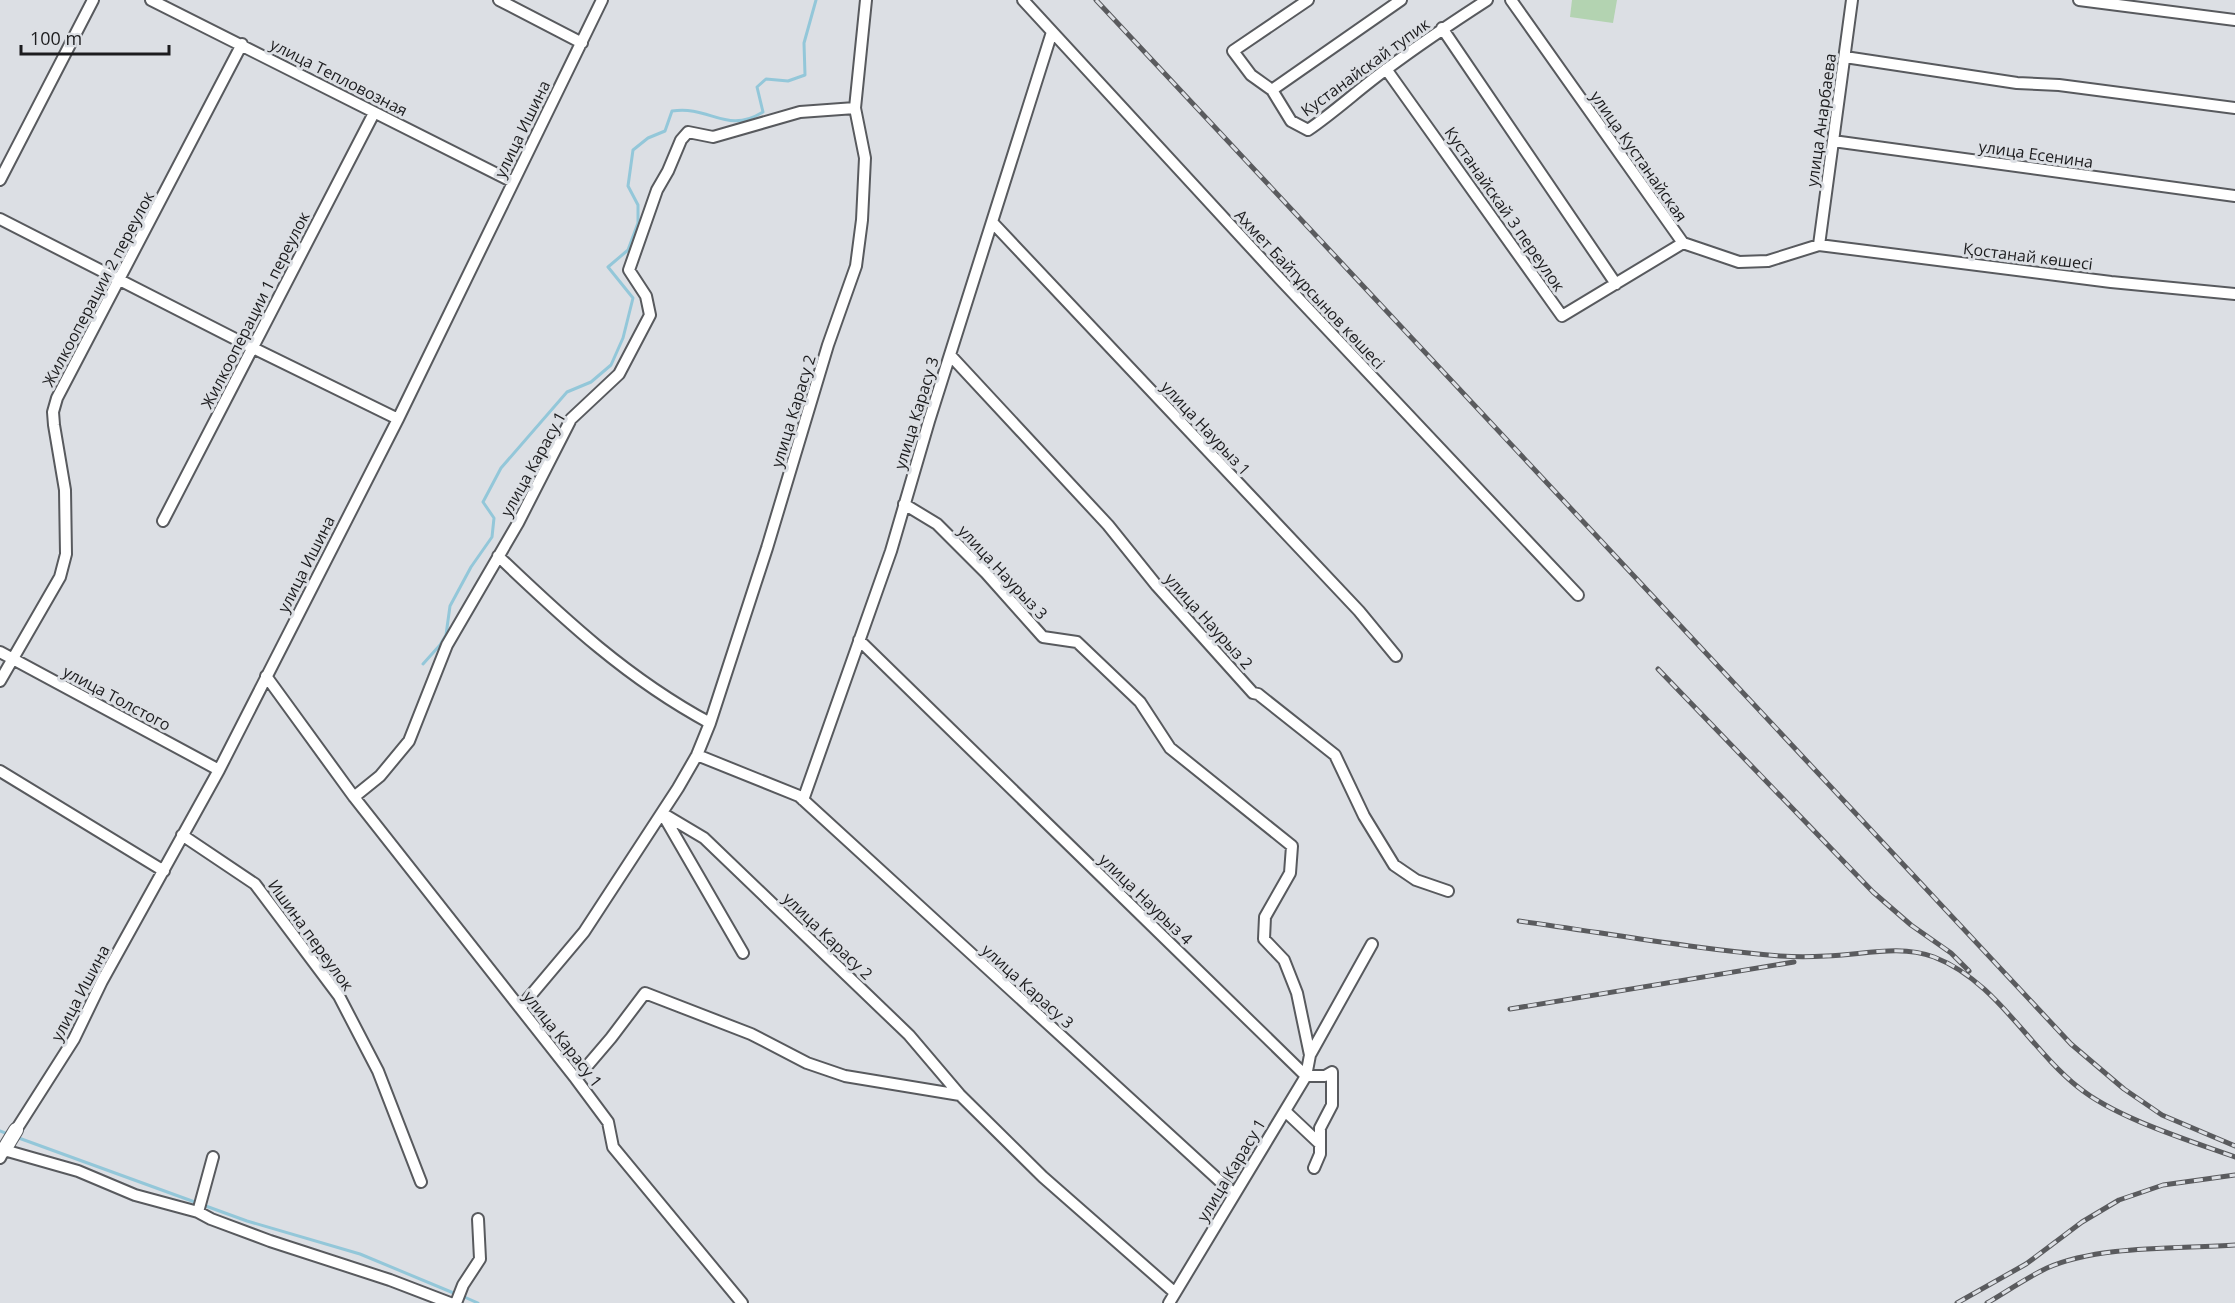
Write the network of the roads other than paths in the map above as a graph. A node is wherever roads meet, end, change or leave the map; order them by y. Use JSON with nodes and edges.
{"nodes":[{"id":1,"x":93,"y":0,"type":"edge"},
{"id":2,"x":151,"y":0,"type":"edge"},
{"id":3,"x":499,"y":0,"type":"edge"},
{"id":4,"x":602,"y":0,"type":"edge"},
{"id":5,"x":866,"y":0,"type":"edge"},
{"id":6,"x":1023,"y":0,"type":"edge"},
{"id":7,"x":1308,"y":0,"type":"edge"},
{"id":8,"x":1401,"y":0,"type":"edge"},
{"id":9,"x":1487,"y":0,"type":"edge"},
{"id":10,"x":1511,"y":0,"type":"edge"},
{"id":11,"x":1852,"y":0,"type":"edge"},
{"id":12,"x":2079,"y":0,"type":"edge"},
{"id":13,"x":2235,"y":20,"type":"edge"},
{"id":14,"x":1442,"y":28,"type":"junction"},
{"id":15,"x":1052,"y":32,"type":"junction"},
{"id":16,"x":582,"y":43,"type":"junction"},
{"id":17,"x":242,"y":44,"type":"junction"},
{"id":18,"x":1845,"y":57,"type":"junction"},
{"id":19,"x":1386,"y":69,"type":"junction"},
{"id":20,"x":1272,"y":90,"type":"junction"},
{"id":21,"x":855,"y":108,"type":"junction"},
{"id":22,"x":2235,"y":108,"type":"edge"},
{"id":23,"x":374,"y":113,"type":"junction"},
{"id":24,"x":1833,"y":141,"type":"junction"},
{"id":25,"x":0,"y":180,"type":"edge"},
{"id":26,"x":513,"y":182,"type":"junction"},
{"id":27,"x":2235,"y":196,"type":"edge"},
{"id":28,"x":0,"y":219,"type":"edge"},
{"id":29,"x":992,"y":222,"type":"junction"},
{"id":30,"x":1683,"y":243,"type":"junction"},
{"id":31,"x":1818,"y":245,"type":"junction"},
{"id":32,"x":120,"y":279,"type":"junction"},
{"id":33,"x":1616,"y":284,"type":"junction"},
{"id":34,"x":2235,"y":294,"type":"edge"},
{"id":35,"x":253,"y":348,"type":"junction"},
{"id":36,"x":950,"y":355,"type":"junction"},
{"id":37,"x":398,"y":419,"type":"junction"},
{"id":38,"x":904,"y":504,"type":"junction"},
{"id":39,"x":163,"y":521,"type":"dead end"},
{"id":40,"x":498,"y":556,"type":"junction"},
{"id":41,"x":1578,"y":596,"type":"dead end"},
{"id":42,"x":859,"y":640,"type":"junction"},
{"id":43,"x":0,"y":652,"type":"edge"},
{"id":44,"x":1396,"y":657,"type":"dead end"},
{"id":45,"x":12,"y":659,"type":"junction"},
{"id":46,"x":266,"y":676,"type":"junction"},
{"id":47,"x":0,"y":681,"type":"edge"},
{"id":48,"x":710,"y":723,"type":"junction"},
{"id":49,"x":697,"y":755,"type":"junction"},
{"id":50,"x":219,"y":770,"type":"junction"},
{"id":51,"x":0,"y":771,"type":"edge"},
{"id":52,"x":354,"y":797,"type":"junction"},
{"id":53,"x":803,"y":800,"type":"junction"},
{"id":54,"x":662,"y":813,"type":"junction"},
{"id":55,"x":182,"y":836,"type":"junction"},
{"id":56,"x":164,"y":871,"type":"junction"},
{"id":57,"x":1448,"y":891,"type":"dead end"},
{"id":58,"x":1372,"y":944,"type":"dead end"},
{"id":59,"x":743,"y":953,"type":"dead end"},
{"id":60,"x":520,"y":1008,"type":"junction"},
{"id":61,"x":1310,"y":1055,"type":"junction"},
{"id":62,"x":1306,"y":1076,"type":"junction"},
{"id":63,"x":576,"y":1079,"type":"junction"},
{"id":64,"x":960,"y":1095,"type":"junction"},
{"id":65,"x":1285,"y":1111,"type":"junction"},
{"id":66,"x":16,"y":1130,"type":"joint"},
{"id":67,"x":1320,"y":1143,"type":"junction"},
{"id":68,"x":2,"y":1154,"type":"edge"},
{"id":69,"x":213,"y":1157,"type":"dead end"},
{"id":70,"x":1314,"y":1168,"type":"dead end"},
{"id":71,"x":421,"y":1182,"type":"dead end"},
{"id":72,"x":1234,"y":1194,"type":"junction"},
{"id":73,"x":198,"y":1212,"type":"junction"},
{"id":74,"x":478,"y":1219,"type":"dead end"},
{"id":75,"x":1174,"y":1292,"type":"junction"},
{"id":76,"x":454,"y":1302,"type":"edge"},
{"id":77,"x":742,"y":1303,"type":"edge"},
{"id":78,"x":1169,"y":1303,"type":"edge"}],
"edges":[{"from":1,"to":25,"type":"street"},
{"from":2,"to":17,"type":"street","name":"улица Тепловозная"},
{"from":3,"to":16,"type":"street"},
{"from":4,"to":16,"type":"street","name":"улица Ишина"},
{"from":5,"to":21,"type":"street","name":"улица Карасу 2"},
{"from":6,"to":15,"type":"street","name":"Ахмет Байтұрсынов көшесі"},
{"from":7,"to":20,"type":"street","name":"Кустанайскай тупик"},
{"from":8,"to":20,"type":"street","name":"Кустанайскай тупик"},
{"from":9,"to":14,"type":"street","name":"Кустанайскай тупик"},
{"from":10,"to":30,"type":"street","name":"улица Кустанайская"},
{"from":11,"to":18,"type":"street","name":"улица Анарбаева"},
{"from":12,"to":13,"type":"street"},
{"from":14,"to":19,"type":"street","name":"Кустанайскай тупик"},
{"from":14,"to":33,"type":"street"},
{"from":15,"to":29,"type":"street","name":"улица Карасу 3"},
{"from":15,"to":41,"type":"street","name":"Ахмет Байтұрсынов көшесі"},
{"from":16,"to":26,"type":"street","name":"улица Ишина"},
{"from":17,"to":23,"type":"street","name":"улица Тепловозная"},
{"from":17,"to":32,"type":"street","name":"Жилкооперации 2 переулок"},
{"from":18,"to":22,"type":"street"},
{"from":18,"to":24,"type":"street","name":"улица Анарбаева"},
{"from":19,"to":20,"type":"street","name":"Кустанайскай тупик"},
{"from":19,"to":33,"type":"street","name":"Кустанайскай 3 переулок"},
{"from":21,"to":40,"type":"street","name":"улица Карасу 1"},
{"from":21,"to":48,"type":"street","name":"улица Карасу 2"},
{"from":23,"to":26,"type":"street","name":"улица Тепловозная"},
{"from":23,"to":35,"type":"street","name":"Жилкооперации 1 переулок"},
{"from":24,"to":27,"type":"street","name":"улица Есенина"},
{"from":24,"to":31,"type":"street","name":"улица Анарбаева"},
{"from":26,"to":37,"type":"street","name":"улица Ишина"},
{"from":28,"to":32,"type":"street"},
{"from":29,"to":36,"type":"street","name":"улица Карасу 3"},
{"from":29,"to":44,"type":"street","name":"улица Наурыз 1"},
{"from":30,"to":31,"type":"street","name":"улица Кустанайская"},
{"from":30,"to":33,"type":"street","name":"Кустанайскай 3 переулок"},
{"from":31,"to":34,"type":"street","name":"Қостанай көшесі"},
{"from":32,"to":35,"type":"street"},
{"from":32,"to":45,"type":"street","name":"Жилкооперации 2 переулок"},
{"from":35,"to":37,"type":"street"},
{"from":35,"to":39,"type":"street","name":"Жилкооперации 1 переулок"},
{"from":36,"to":38,"type":"street","name":"улица Карасу 3"},
{"from":36,"to":57,"type":"street","name":"улица Наурыз 2"},
{"from":37,"to":46,"type":"street","name":"улица Ишина"},
{"from":38,"to":42,"type":"street","name":"улица Карасу 3"},
{"from":38,"to":61,"type":"street","name":"улица Наурыз 3"},
{"from":40,"to":48,"type":"street"},
{"from":40,"to":52,"type":"street","name":"улица Карасу 1"},
{"from":42,"to":53,"type":"street","name":"улица Карасу 3"},
{"from":42,"to":62,"type":"street","name":"улица Наурыз 4"},
{"from":43,"to":45,"type":"street","name":"улица Толстого"},
{"from":45,"to":47,"type":"street","name":"Жилкооперации 2 переулок"},
{"from":45,"to":50,"type":"street","name":"улица Толстого"},
{"from":46,"to":50,"type":"street","name":"улица Ишина"},
{"from":46,"to":52,"type":"street","name":"улица Карасу 1"},
{"from":48,"to":49,"type":"street","name":"улица Карасу 2"},
{"from":49,"to":53,"type":"street","name":"улица Карасу 3"},
{"from":49,"to":54,"type":"street","name":"улица Карасу 2"},
{"from":50,"to":55,"type":"street","name":"улица Ишина"},
{"from":51,"to":56,"type":"street"},
{"from":52,"to":60,"type":"street","name":"улица Карасу 1"},
{"from":53,"to":72,"type":"street","name":"улица Карасу 3"},
{"from":54,"to":59,"type":"street"},
{"from":54,"to":60,"type":"street","name":"улица Карасу 2"},
{"from":54,"to":64,"type":"street","name":"улица Карасу 2"},
{"from":55,"to":56,"type":"street","name":"улица Ишина"},
{"from":55,"to":71,"type":"street","name":"Ишина переулок"},
{"from":56,"to":66,"type":"street","name":"улица Ишина"},
{"from":58,"to":61,"type":"street"},
{"from":60,"to":63,"type":"street","name":"улица Карасу 1"},
{"from":61,"to":62,"type":"street"},
{"from":62,"to":65,"type":"street","name":"улица Карасу 1"},
{"from":62,"to":67,"type":"street"},
{"from":63,"to":64,"type":"street"},
{"from":63,"to":77,"type":"street","name":"улица Карасу 1"},
{"from":64,"to":75,"type":"street","name":"улица Карасу 2"},
{"from":65,"to":67,"type":"street"},
{"from":65,"to":72,"type":"street","name":"улица Карасу 1"},
{"from":66,"to":68,"type":"street"},
{"from":67,"to":70,"type":"street"},
{"from":68,"to":73,"type":"street"},
{"from":69,"to":73,"type":"street"},
{"from":72,"to":75,"type":"street","name":"улица Карасу 1"},
{"from":73,"to":76,"type":"street"},
{"from":74,"to":76,"type":"street"},
{"from":75,"to":78,"type":"street","name":"улица Карасу 1"}]}
